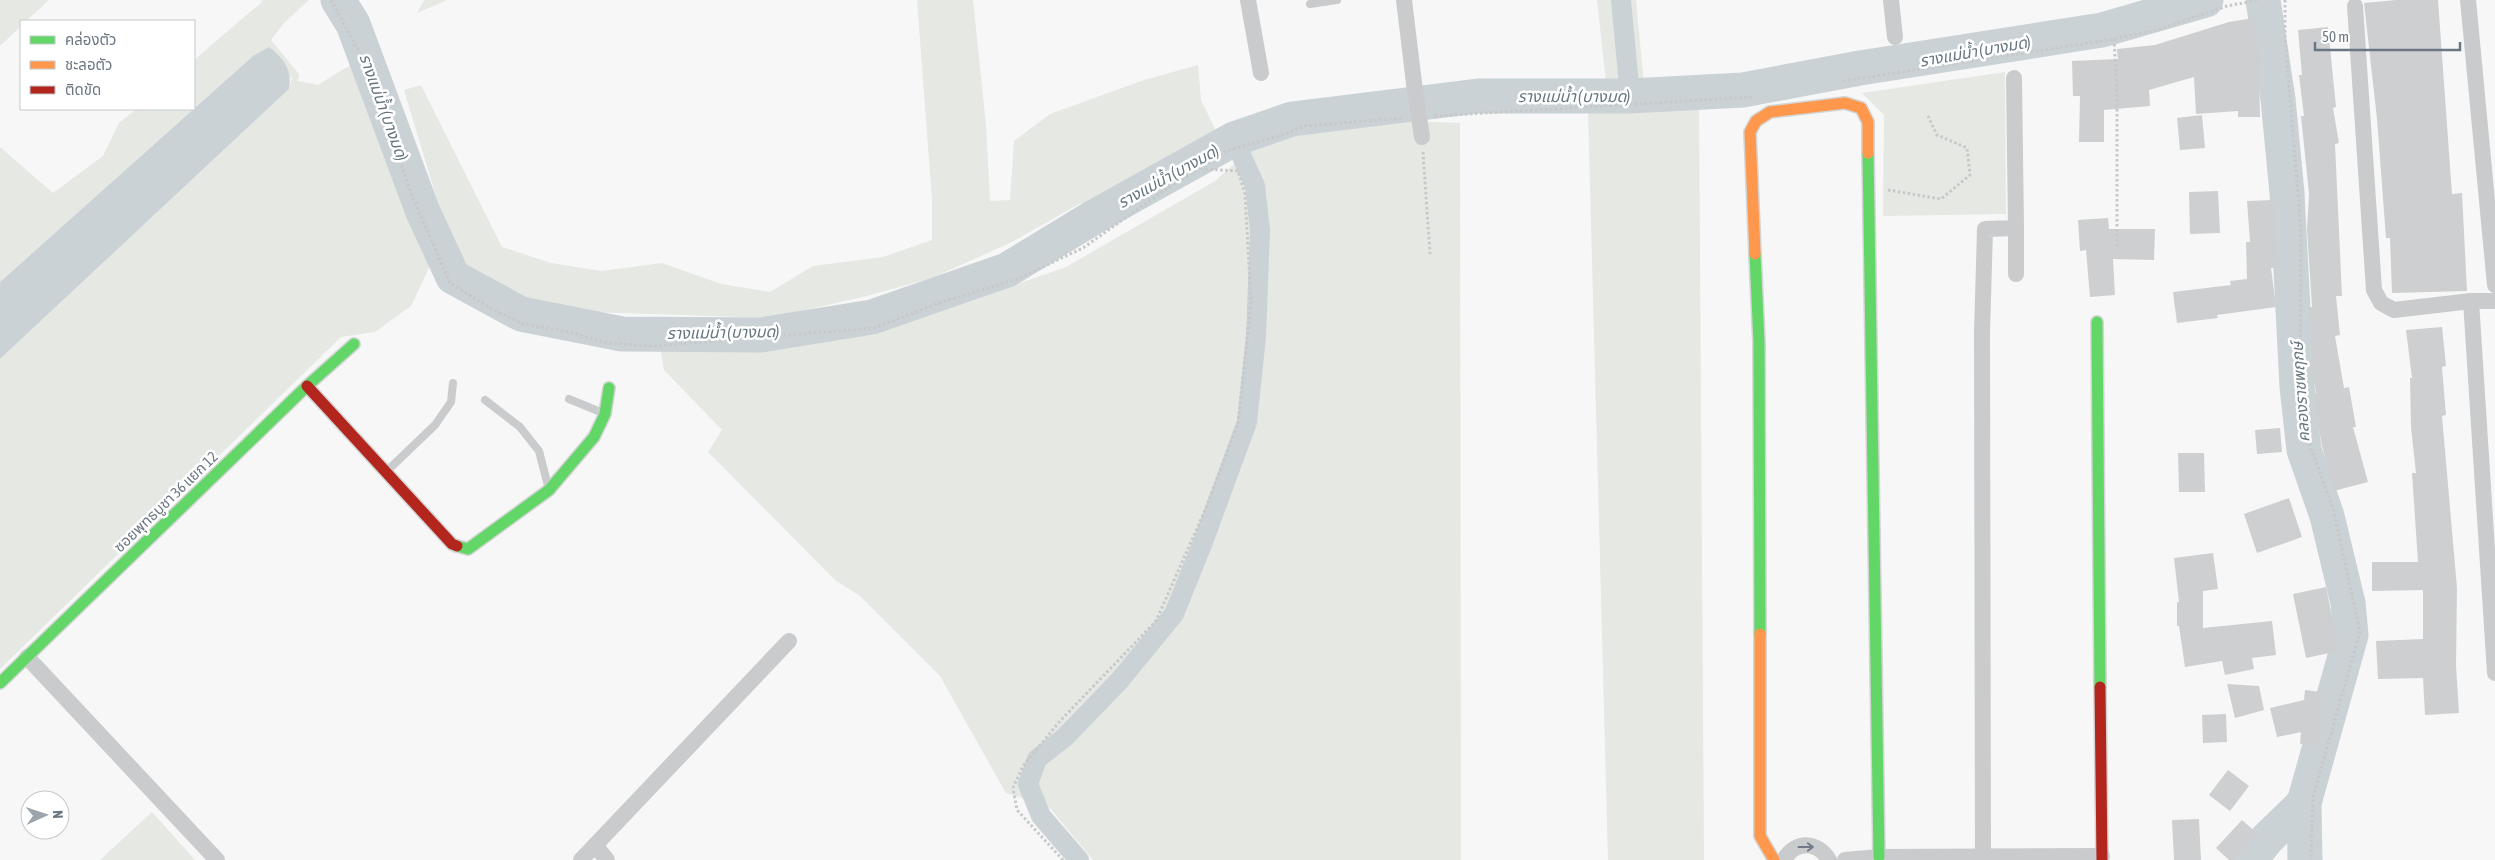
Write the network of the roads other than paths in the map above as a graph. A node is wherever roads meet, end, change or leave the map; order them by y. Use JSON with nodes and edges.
{"nodes":[{"id":1,"x":1248,"y":0,"type":"edge"},
{"id":2,"x":1337,"y":0,"type":"edge"},
{"id":3,"x":1404,"y":0,"type":"edge"},
{"id":4,"x":1891,"y":0,"type":"edge"},
{"id":5,"x":2468,"y":0,"type":"edge"},
{"id":6,"x":1310,"y":4,"type":"dead end"},
{"id":7,"x":2356,"y":6,"type":"dead end"},
{"id":8,"x":1895,"y":36,"type":"dead end"},
{"id":9,"x":1261,"y":73,"type":"dead end"},
{"id":10,"x":2014,"y":78,"type":"dead end"},
{"id":11,"x":1422,"y":137,"type":"road end"},
{"id":12,"x":2016,"y":228,"type":"junction"},
{"id":13,"x":2016,"y":274,"type":"dead end"},
{"id":14,"x":2495,"y":285,"type":"edge"},
{"id":15,"x":2472,"y":301,"type":"junction"},
{"id":16,"x":2495,"y":301,"type":"edge"},
{"id":17,"x":2097,"y":322,"type":"dead end"},
{"id":18,"x":354,"y":344,"type":"dead end"},
{"id":19,"x":453,"y":383,"type":"dead end"},
{"id":20,"x":307,"y":386,"type":"junction"},
{"id":21,"x":609,"y":388,"type":"dead end"},
{"id":22,"x":569,"y":399,"type":"dead end"},
{"id":23,"x":485,"y":400,"type":"dead end"},
{"id":24,"x":605,"y":414,"type":"junction"},
{"id":25,"x":386,"y":472,"type":"junction"},
{"id":26,"x":549,"y":490,"type":"junction"},
{"id":27,"x":789,"y":640,"type":"dead end"},
{"id":28,"x":27,"y":657,"type":"junction"},
{"id":29,"x":2495,"y":673,"type":"edge"},
{"id":30,"x":0,"y":683,"type":"edge"},
{"id":31,"x":595,"y":845,"type":"junction"},
{"id":32,"x":1879,"y":857,"type":"junction"},
{"id":33,"x":2102,"y":858,"type":"edge"},
{"id":34,"x":1983,"y":859,"type":"edge"},
{"id":35,"x":217,"y":860,"type":"edge"},
{"id":36,"x":581,"y":860,"type":"edge"},
{"id":37,"x":607,"y":860,"type":"edge"},
{"id":38,"x":1774,"y":860,"type":"edge"},
{"id":39,"x":1784,"y":860,"type":"edge"},
{"id":40,"x":1829,"y":860,"type":"edge"},
{"id":41,"x":1845,"y":860,"type":"edge"}],
"edges":[{"from":1,"to":9,"type":"street"},
{"from":2,"to":6,"type":"lane"},
{"from":3,"to":11,"type":"street","bridge":true},
{"from":4,"to":8,"type":"street"},
{"from":5,"to":14,"type":"street"},
{"from":7,"to":15,"type":"street"},
{"from":10,"to":12,"type":"street"},
{"from":12,"to":13,"type":"street"},
{"from":12,"to":34,"type":"street"},
{"from":15,"to":16,"type":"street"},
{"from":15,"to":29,"type":"street"},
{"from":17,"to":33,"type":"street"},
{"from":18,"to":20,"type":"street","name":"ซอยพุทธบูชา 36 แยก 12"},
{"from":19,"to":25,"type":"lane"},
{"from":20,"to":25,"type":"street"},
{"from":20,"to":28,"type":"street","name":"ซอยพุทธบูชา 36 แยก 12"},
{"from":21,"to":24,"type":"street"},
{"from":22,"to":24,"type":"lane"},
{"from":23,"to":26,"type":"lane"},
{"from":24,"to":26,"type":"street"},
{"from":25,"to":26,"type":"street"},
{"from":27,"to":31,"type":"street"},
{"from":28,"to":30,"type":"street","name":"ซอยพุทธบูชา 36 แยก 12"},
{"from":28,"to":35,"type":"street"},
{"from":31,"to":36,"type":"street"},
{"from":31,"to":37,"type":"street"},
{"from":32,"to":34,"type":"street"},
{"from":32,"to":38,"type":"street"},
{"from":32,"to":41,"type":"street"},
{"from":33,"to":34,"type":"street"},
{"from":39,"to":40,"type":"street","one_way":true}]}
